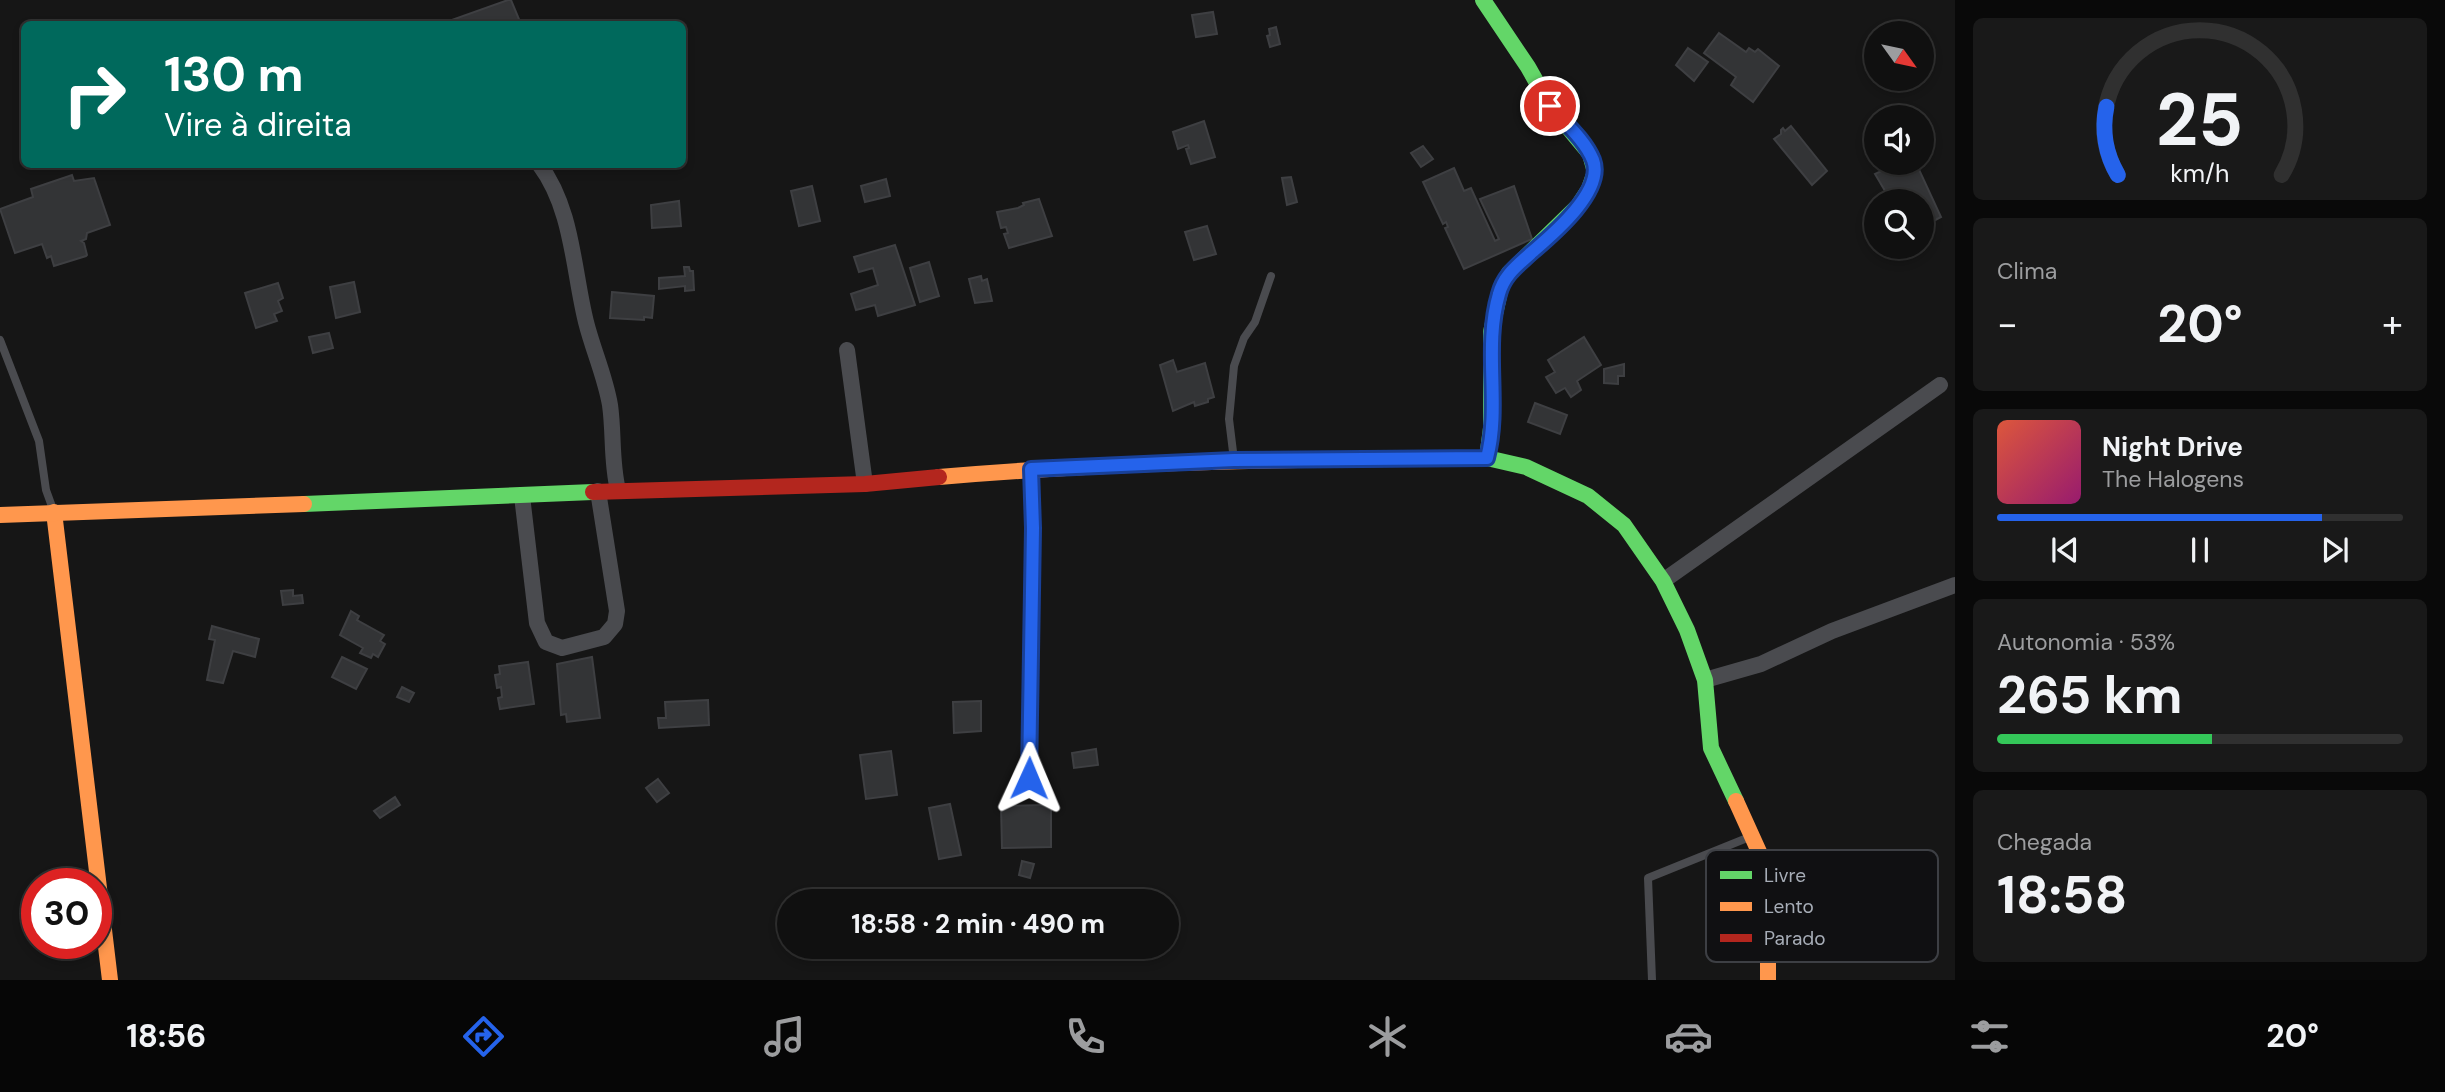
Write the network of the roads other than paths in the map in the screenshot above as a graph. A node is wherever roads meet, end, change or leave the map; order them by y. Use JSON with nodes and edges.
{"nodes":[{"id":1,"x":1483,"y":0,"type":"edge"},
{"id":2,"x":541,"y":168,"type":"edge"},
{"id":3,"x":1271,"y":276,"type":"dead end"},
{"id":4,"x":0,"y":340,"type":"edge"},
{"id":5,"x":847,"y":350,"type":"dead end"},
{"id":6,"x":1940,"y":385,"type":"dead end"},
{"id":7,"x":1487,"y":458,"type":"junction"},
{"id":8,"x":1234,"y":460,"type":"junction"},
{"id":9,"x":1031,"y":469,"type":"junction"},
{"id":10,"x":865,"y":484,"type":"junction"},
{"id":11,"x":618,"y":490,"type":"junction"},
{"id":12,"x":598,"y":491,"type":"junction"},
{"id":13,"x":522,"y":496,"type":"junction"},
{"id":14,"x":54,"y":512,"type":"junction"},
{"id":15,"x":0,"y":515,"type":"edge"},
{"id":16,"x":1663,"y":581,"type":"junction"},
{"id":17,"x":1955,"y":586,"type":"edge"},
{"id":18,"x":1705,"y":680,"type":"junction"},
{"id":19,"x":1029,"y":778,"type":"dead end"},
{"id":20,"x":1752,"y":835,"type":"junction"},
{"id":21,"x":1716,"y":850,"type":"edge"},
{"id":22,"x":1758,"y":850,"type":"edge"},
{"id":23,"x":1706,"y":854,"type":"edge"},
{"id":24,"x":1768,"y":962,"type":"edge"},
{"id":25,"x":110,"y":980,"type":"edge"},
{"id":26,"x":1652,"y":980,"type":"edge"},
{"id":27,"x":1768,"y":980,"type":"edge"}],
"edges":[{"from":1,"to":7,"type":"street"},
{"from":2,"to":11,"type":"street"},
{"from":3,"to":8,"type":"lane"},
{"from":4,"to":14,"type":"lane"},
{"from":5,"to":10,"type":"street"},
{"from":6,"to":16,"type":"street"},
{"from":7,"to":8,"type":"street"},
{"from":7,"to":16,"type":"street"},
{"from":8,"to":9,"type":"street"},
{"from":9,"to":10,"type":"street"},
{"from":9,"to":19,"type":"street"},
{"from":10,"to":11,"type":"street"},
{"from":11,"to":12,"type":"street"},
{"from":12,"to":13,"type":"street"},
{"from":12,"to":13,"type":"street"},
{"from":13,"to":14,"type":"street"},
{"from":14,"to":15,"type":"street"},
{"from":14,"to":25,"type":"street"},
{"from":16,"to":18,"type":"street"},
{"from":17,"to":18,"type":"street"},
{"from":18,"to":20,"type":"street"},
{"from":20,"to":21,"type":"lane"},
{"from":20,"to":22,"type":"street"},
{"from":23,"to":26,"type":"lane"},
{"from":24,"to":27,"type":"street"}]}
